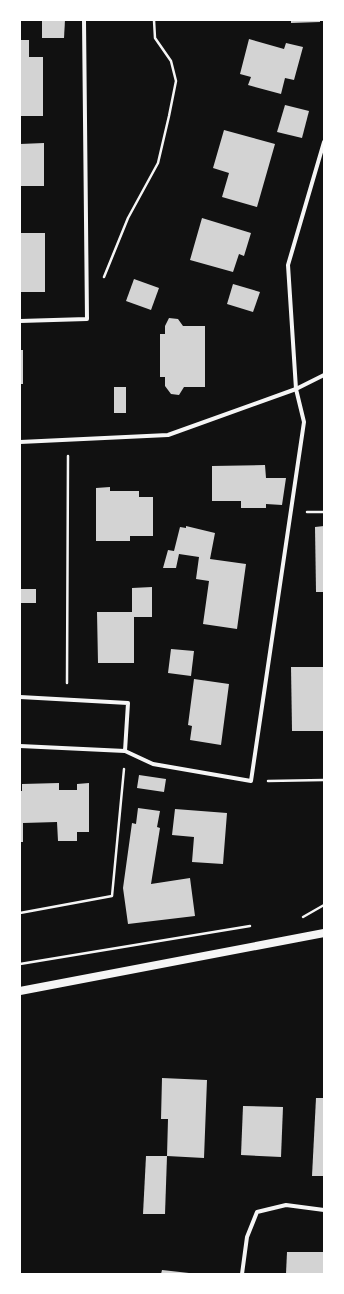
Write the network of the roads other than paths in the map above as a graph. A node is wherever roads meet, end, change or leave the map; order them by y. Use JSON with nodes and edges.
{"nodes":[{"id":1,"x":84,"y":20,"type":"edge"},
{"id":2,"x":324,"y":142,"type":"edge"},
{"id":3,"x":20,"y":321,"type":"edge"},
{"id":4,"x":324,"y":375,"type":"edge"},
{"id":5,"x":296,"y":389,"type":"junction"},
{"id":6,"x":20,"y":442,"type":"edge"},
{"id":7,"x":20,"y":697,"type":"edge"},
{"id":8,"x":20,"y":746,"type":"edge"},
{"id":9,"x":125,"y":751,"type":"junction"},
{"id":10,"x":324,"y":933,"type":"edge"},
{"id":11,"x":20,"y":991,"type":"edge"},
{"id":12,"x":324,"y":1210,"type":"edge"},
{"id":13,"x":242,"y":1274,"type":"edge"}],
"edges":[{"from":1,"to":3,"type":"street"},
{"from":2,"to":5,"type":"street"},
{"from":4,"to":5,"type":"street"},
{"from":5,"to":6,"type":"street"},
{"from":5,"to":9,"type":"street"},
{"from":7,"to":9,"type":"street"},
{"from":8,"to":9,"type":"street"},
{"from":10,"to":11,"type":"main road"},
{"from":12,"to":13,"type":"street"}]}
